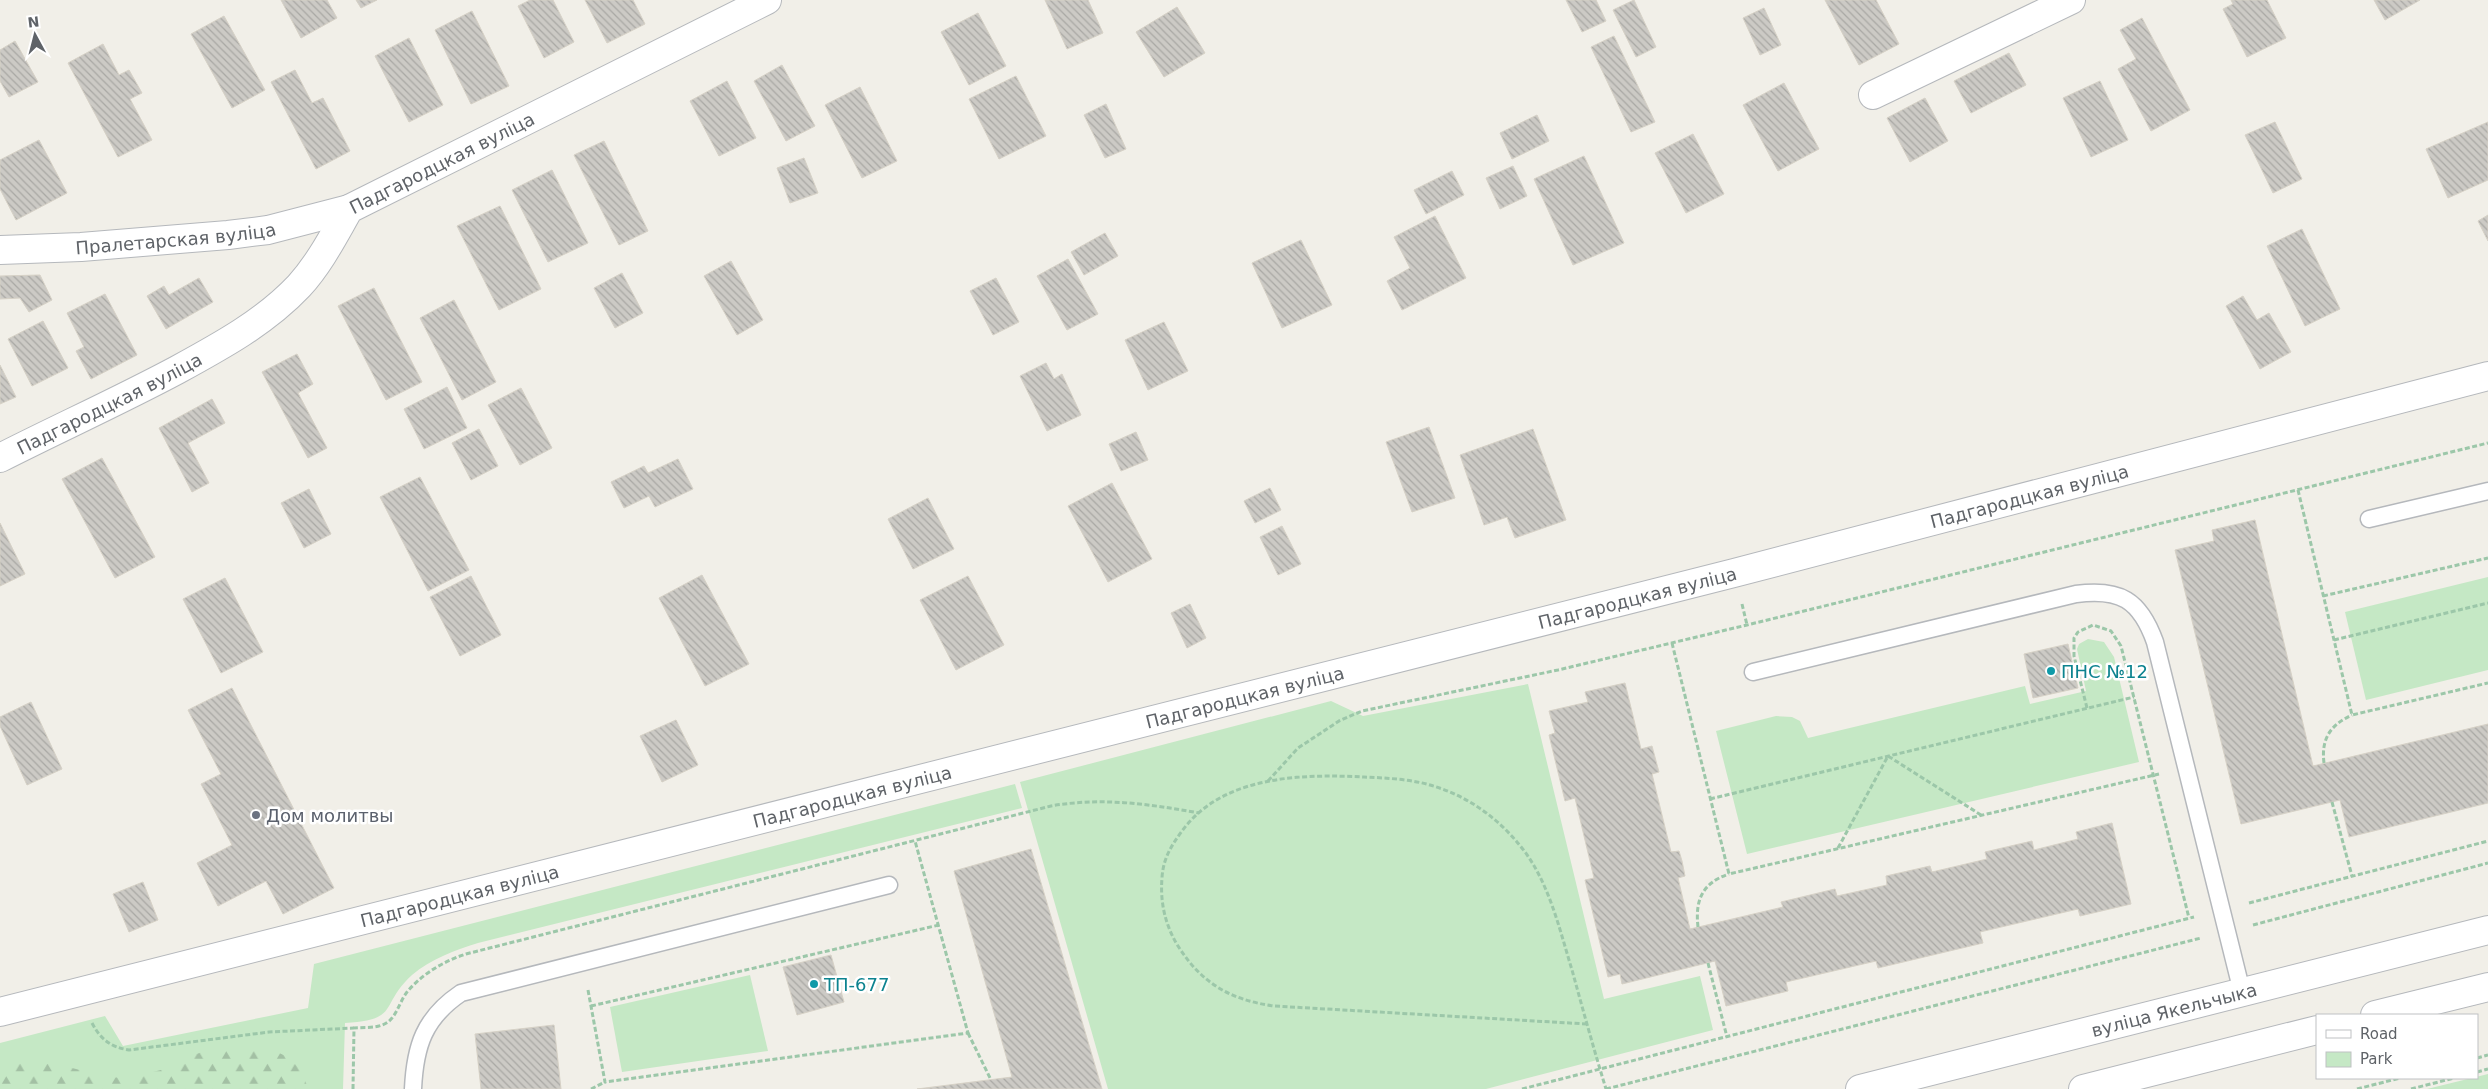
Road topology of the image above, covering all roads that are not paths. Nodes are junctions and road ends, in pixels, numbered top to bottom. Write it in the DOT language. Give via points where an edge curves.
graph roads {
  1 [pos="767,0"];
  2 [pos="2071,0"];
  3 [pos="1873,95"];
  4 [pos="349,209"];
  5 [pos="0,250"];
  6 [pos="2488,376"];
  7 [pos="0,458"];
  8 [pos="2488,491"];
  9 [pos="2369,519"];
  10 [pos="1753,672"];
  11 [pos="889,885"];
  12 [pos="2488,930"];
  13 [pos="2488,987"];
  14 [pos="2242,992"];
  15 [pos="0,1012"];
  16 [pos="2379,1014"];
  17 [pos="2316,1030"];
  18 [pos="413,1089"];
  19 [pos="1860,1089"];
  20 [pos="2083,1089"];
  1 -- 4 [label="street, Падгародцкая вуліца"];
  2 -- 3 [label="street"];
  4 -- 5 [label="street, Пралетарская вуліца" via="268,230 228,235"];
  4 -- 7 [label="street, Падгародцкая вуліца" via="299,286 258,322 160,379"];
  6 -- 15 [label="street, Падгародцкая вуліца" via="1734,573"];
  8 -- 9 [label="lane"];
  10 -- 14 [label="lane" via="2076,594 2095,591 2128,599 2150,626"];
  11 -- 18 [label="lane" via="461,993 445,1004 430,1021 420,1042"];
  12 -- 14 [label="street, вуліца Якельчыка"];
  13 -- 16 [label="street"];
  14 -- 19 [label="street, вуліца Якельчыка"];
  17 -- 20 [label="street"];
}
